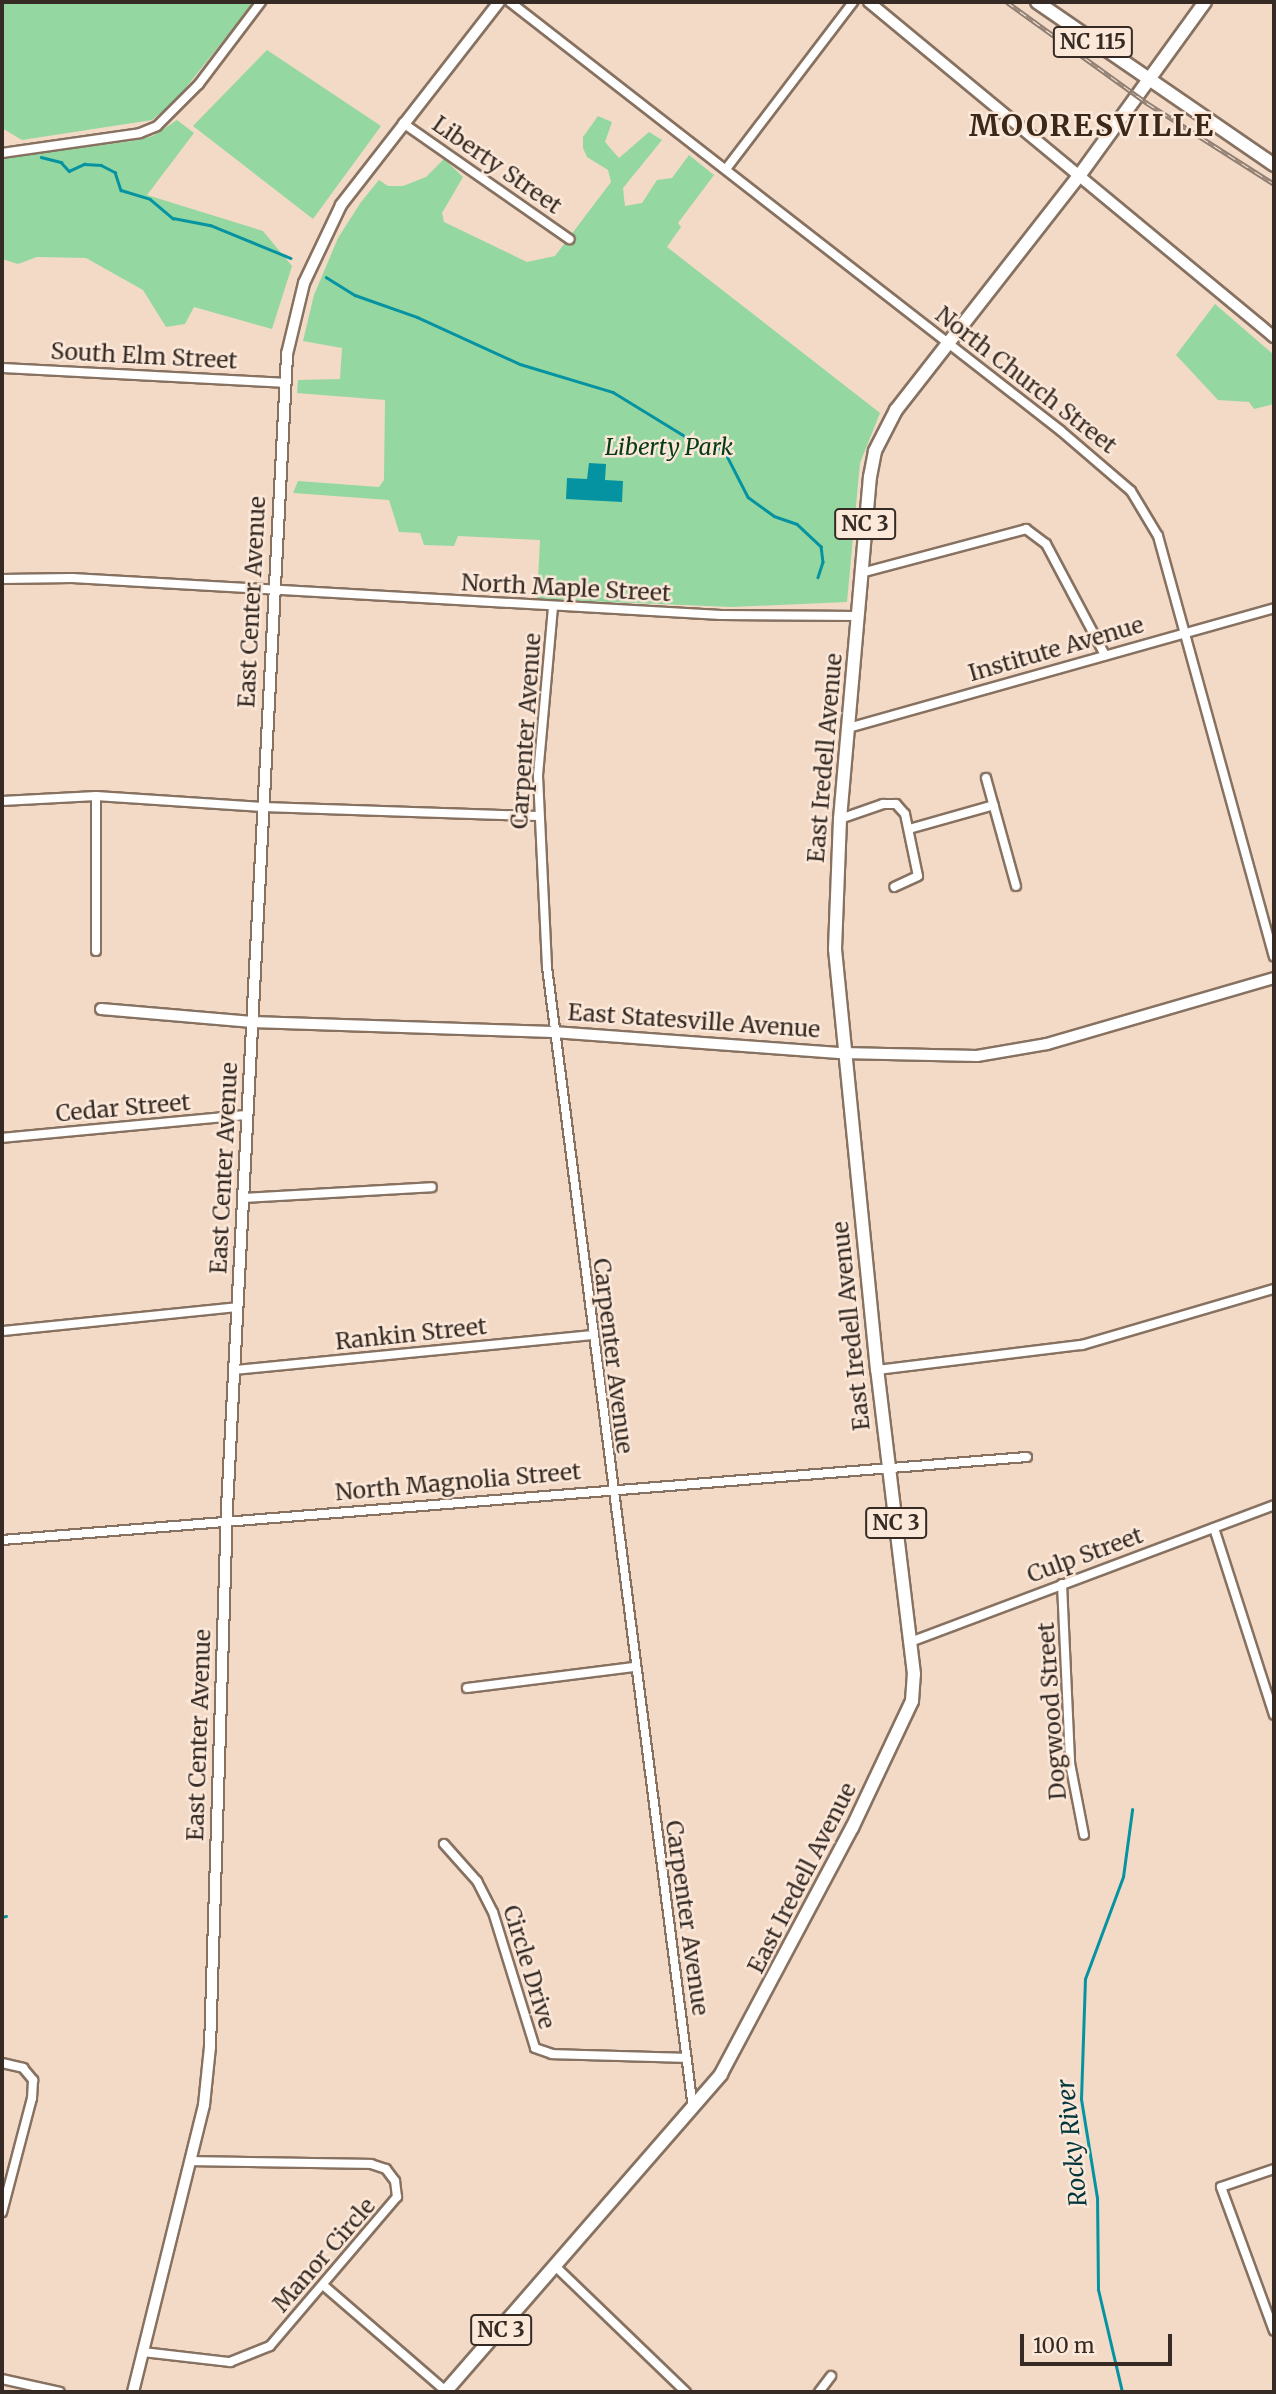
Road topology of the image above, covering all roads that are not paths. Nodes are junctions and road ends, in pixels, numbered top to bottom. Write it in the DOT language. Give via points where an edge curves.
graph roads {
  1 [pos="261,2"];
  2 [pos="499,2"];
  3 [pos="510,2"];
  4 [pos="853,2"];
  5 [pos="869,2"];
  6 [pos="1037,2"];
  7 [pos="1205,2"];
  8 [pos="1149,83"];
  9 [pos="403,123"];
  10 [pos="2,153"];
  11 [pos="1274,166"];
  12 [pos="726,169"];
  13 [pos="1079,176"];
  14 [pos="569,239"];
  15 [pos="1274,337"];
  16 [pos="950,344"];
  17 [pos="2,368"];
  18 [pos="285,383"];
  19 [pos="861,573"];
  20 [pos="2,579"];
  21 [pos="273,593"];
  22 [pos="553,607"];
  23 [pos="1274,608"];
  24 [pos="858,616"];
  25 [pos="1185,632"];
  26 [pos="1105,655"];
  27 [pos="848,728"];
  28 [pos="986,778"];
  29 [pos="96,796"];
  30 [pos="2,801"];
  31 [pos="993,805"];
  32 [pos="263,807"];
  33 [pos="538,816"];
  34 [pos="840,819"];
  35 [pos="909,829"];
  36 [pos="1016,886"];
  37 [pos="894,887"];
  38 [pos="96,951"];
  39 [pos="1274,956"];
  40 [pos="1274,978"];
  41 [pos="102,1009"];
  42 [pos="252,1022"];
  43 [pos="553,1032"];
  44 [pos="842,1053"];
  45 [pos="247,1115"];
  46 [pos="2,1138"];
  47 [pos="432,1186"];
  48 [pos="243,1198"];
  49 [pos="1274,1289"];
  50 [pos="238,1307"];
  51 [pos="2,1331"];
  52 [pos="591,1335"];
  53 [pos="234,1370"];
  54 [pos="877,1370"];
  55 [pos="1027,1457"];
  56 [pos="889,1469"];
  57 [pos="610,1489"];
  58 [pos="1274,1505"];
  59 [pos="227,1520"];
  60 [pos="1213,1528"];
  61 [pos="2,1540"];
  62 [pos="1062,1584"];
  63 [pos="910,1642"];
  64 [pos="634,1667"];
  65 [pos="467,1688"];
  66 [pos="1274,1714"];
  67 [pos="1084,1835"];
  68 [pos="444,1844"];
  69 [pos="686,2058"];
  70 [pos="2,2063"];
  71 [pos="693,2108"];
  72 [pos="190,2161"];
  73 [pos="1274,2169"];
  74 [pos="2,2213"];
  75 [pos="557,2268"];
  76 [pos="324,2285"];
  77 [pos="1274,2330"];
  78 [pos="143,2352"];
  79 [pos="831,2376"];
  80 [pos="2,2379"];
  81 [pos="60,2392"];
  82 [pos="134,2392"];
  83 [pos="446,2392"];
  84 [pos="686,2392"];
  85 [pos="818,2392"];
  1 -- 10 [label="street" via="199,84 157,126 140,133"];
  2 -- 9 [label="street, East Center Avenue"];
  3 -- 12 [label="street, North Church Street"];
  4 -- 12 [label="street"];
  5 -- 13 [label="street"];
  6 -- 8 [label="main road, NC 115"];
  7 -- 8 [label="main road, NC 3"];
  8 -- 11 [label="main road, NC 115"];
  8 -- 13 [label="main road, NC 3"];
  9 -- 14 [label="street, Liberty Street"];
  9 -- 18 [label="street, East Center Avenue" via="365,171 323,238 293,322"];
  12 -- 16 [label="street, North Church Street"];
  13 -- 15 [label="street"];
  13 -- 16 [label="main road, East Iredell Avenue / NC 3"];
  16 -- 19 [label="main road, East Iredell Avenue / NC 3" via="896,410 875,451"];
  16 -- 25 [label="street, North Church Street" via="1131,491 1155,526"];
  17 -- 18 [label="street, South Elm Street"];
  18 -- 21 [label="street, East Center Avenue"];
  19 -- 24 [label="main road, East Iredell Avenue / NC 3"];
  19 -- 26 [label="street" via="1026,529 1046,544"];
  20 -- 21 [label="street, North Maple Street" via="72,578"];
  21 -- 22 [label="street, North Maple Street"];
  21 -- 32 [label="street, East Center Avenue"];
  22 -- 24 [label="street, North Maple Street"];
  22 -- 33 [label="street, Carpenter Avenue"];
  23 -- 25 [label="street, Institute Avenue"];
  24 -- 27 [label="main road, East Iredell Avenue / NC 3"];
  25 -- 26 [label="street, Institute Avenue"];
  25 -- 39 [label="street, North Church Street"];
  26 -- 27 [label="street, Institute Avenue"];
  27 -- 34 [label="main road, East Iredell Avenue / NC 3"];
  28 -- 31 [label="street"];
  29 -- 30 [label="street"];
  29 -- 32 [label="street"];
  29 -- 38 [label="street"];
  31 -- 35 [label="street"];
  31 -- 36 [label="street"];
  32 -- 33 [label="street"];
  32 -- 42 [label="street, East Center Avenue"];
  33 -- 43 [label="street, Carpenter Avenue"];
  34 -- 35 [label="street" via="896,804"];
  34 -- 44 [label="main road, East Iredell Avenue / NC 3" via="834,897"];
  35 -- 37 [label="street" via="918,876"];
  40 -- 44 [label="street, East Statesville Avenue" via="1004,1054"];
  41 -- 42 [label="street, East Statesville Avenue"];
  42 -- 43 [label="street, East Statesville Avenue"];
  42 -- 45 [label="street, East Center Avenue"];
  43 -- 44 [label="street, East Statesville Avenue"];
  43 -- 52 [label="street, Carpenter Avenue"];
  44 -- 54 [label="main road, East Iredell Avenue / NC 3"];
  45 -- 46 [label="street, Cedar Street"];
  45 -- 48 [label="street, East Center Avenue"];
  47 -- 48 [label="street"];
  48 -- 50 [label="street, East Center Avenue"];
  49 -- 54 [label="street" via="1082,1345"];
  50 -- 51 [label="street"];
  50 -- 53 [label="street, East Center Avenue"];
  52 -- 53 [label="street, Rankin Street"];
  52 -- 57 [label="street, Carpenter Avenue"];
  53 -- 59 [label="street, East Center Avenue"];
  54 -- 56 [label="main road, East Iredell Avenue / NC 3"];
  55 -- 56 [label="street, North Magnolia Street"];
  56 -- 57 [label="street, North Magnolia Street"];
  56 -- 63 [label="main road, East Iredell Avenue / NC 3"];
  57 -- 59 [label="street, North Magnolia Street"];
  57 -- 64 [label="street, Carpenter Avenue"];
  58 -- 60 [label="street, Culp Street"];
  59 -- 61 [label="street, North Magnolia Street"];
  59 -- 72 [label="street, East Center Avenue" via="210,2047 204,2105"];
  60 -- 62 [label="street, Culp Street"];
  60 -- 66 [label="street"];
  62 -- 63 [label="street, Culp Street"];
  62 -- 67 [label="street, Dogwood Street" via="1070,1763"];
  63 -- 71 [label="main road, East Iredell Avenue / NC 3" via="912,1701 901,1730 749,2025"];
  64 -- 65 [label="street"];
  64 -- 69 [label="street, Carpenter Avenue"];
  68 -- 69 [label="street, Circle Drive" via="477,1881 493,1912 535,2048 552,2054"];
  69 -- 71 [label="street, Carpenter Avenue"];
  70 -- 74 [label="street" via="23,2068 33,2080"];
  71 -- 75 [label="main road, East Iredell Avenue / NC 3"];
  72 -- 76 [label="street, Manor Circle" via="371,2164 386,2169 395,2181 393,2204"];
  72 -- 78 [label="street, East Center Avenue"];
  73 -- 77 [label="street" via="1221,2187"];
  75 -- 83 [label="main road, East Iredell Avenue / NC 3"];
  75 -- 84 [label="street"];
  76 -- 78 [label="street, Manor Circle" via="270,2346 251,2357 230,2362"];
  76 -- 83 [label="street"];
  78 -- 82 [label="street, East Center Avenue"];
  79 -- 85 [label="street"];
  80 -- 81 [label="street"];
}
